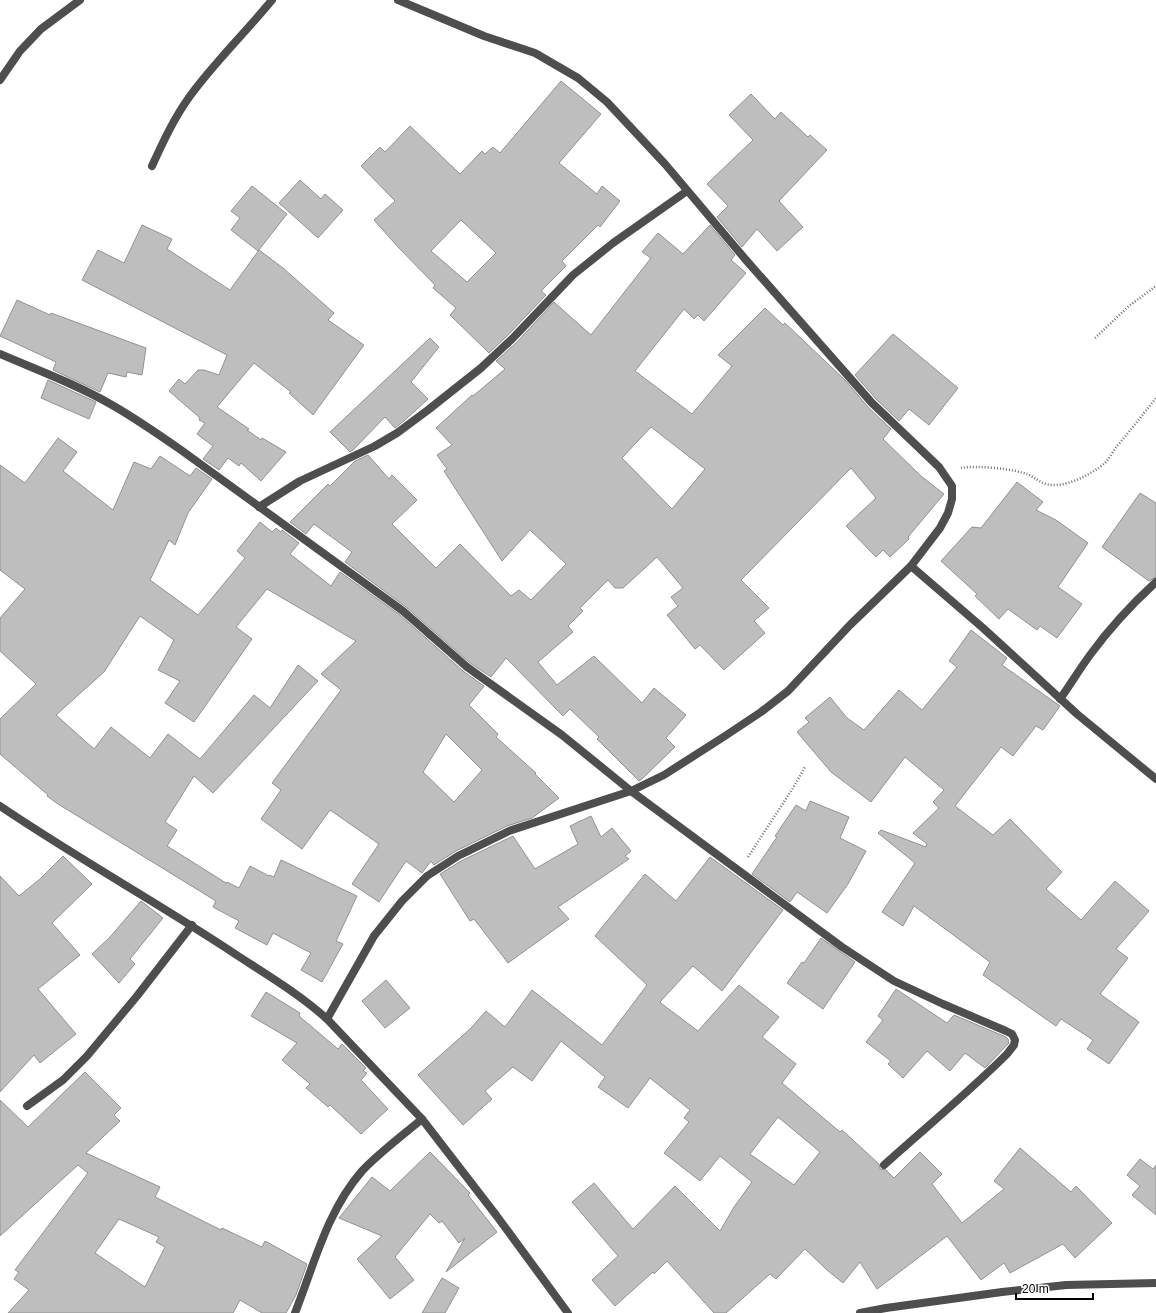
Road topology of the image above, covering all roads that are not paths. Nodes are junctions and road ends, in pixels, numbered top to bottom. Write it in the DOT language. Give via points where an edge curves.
graph roads {
  1 [pos="80,0"];
  2 [pos="272,0"];
  3 [pos="398,0"];
  4 [pos="0,80"];
  5 [pos="152,166"];
  6 [pos="687,191"];
  7 [pos="0,354"];
  8 [pos="259,507"];
  9 [pos="911,566"];
  10 [pos="1156,582"];
  11 [pos="1060,699"];
  12 [pos="1156,779"];
  13 [pos="631,791"];
  14 [pos="0,806"];
  15 [pos="192,925"];
  16 [pos="327,1019"];
  17 [pos="27,1106"];
  18 [pos="422,1119"];
  19 [pos="884,1165"];
  20 [pos="1156,1283"];
  21 [pos="295,1313"];
  22 [pos="568,1313"];
  23 [pos="860,1313"];
  1 -- 4 [label="street" via="41,29 20,51"];
  2 -- 5 [label="street" via="189,97 172,124"];
  3 -- 6 [label="street" via="484,36 535,53 578,78 607,102"];
  6 -- 8 [label="street" via="613,243 573,275 481,368 397,433 300,481"];
  6 -- 9 [label="street" via="872,403 940,467 952,486 948,513 940,528"];
  7 -- 8 [label="street" via="110,404 145,425"];
  8 -- 13 [label="street" via="403,611 467,667 562,735"];
  9 -- 11 [label="street"];
  9 -- 13 [label="street" via="850,625 788,691 761,712 664,775"];
  10 -- 11 [label="street" via="1108,633"];
  11 -- 12 [label="street"];
  13 -- 16 [label="street" via="509,831 458,856 427,876 402,901 374,936"];
  13 -- 19 [label="street" via="878,971 924,996 1012,1034 1014,1045 989,1072"];
  14 -- 15 [label="street" via="115,880"];
  15 -- 16 [label="street" via="266,972"];
  15 -- 17 [label="street" via="87,1056 63,1080"];
  16 -- 18 [label="street"];
  18 -- 21 [label="street" via="374,1159 346,1191 332,1218"];
  18 -- 22 [label="street"];
  20 -- 23 [label="street" via="1066,1285"];
}
